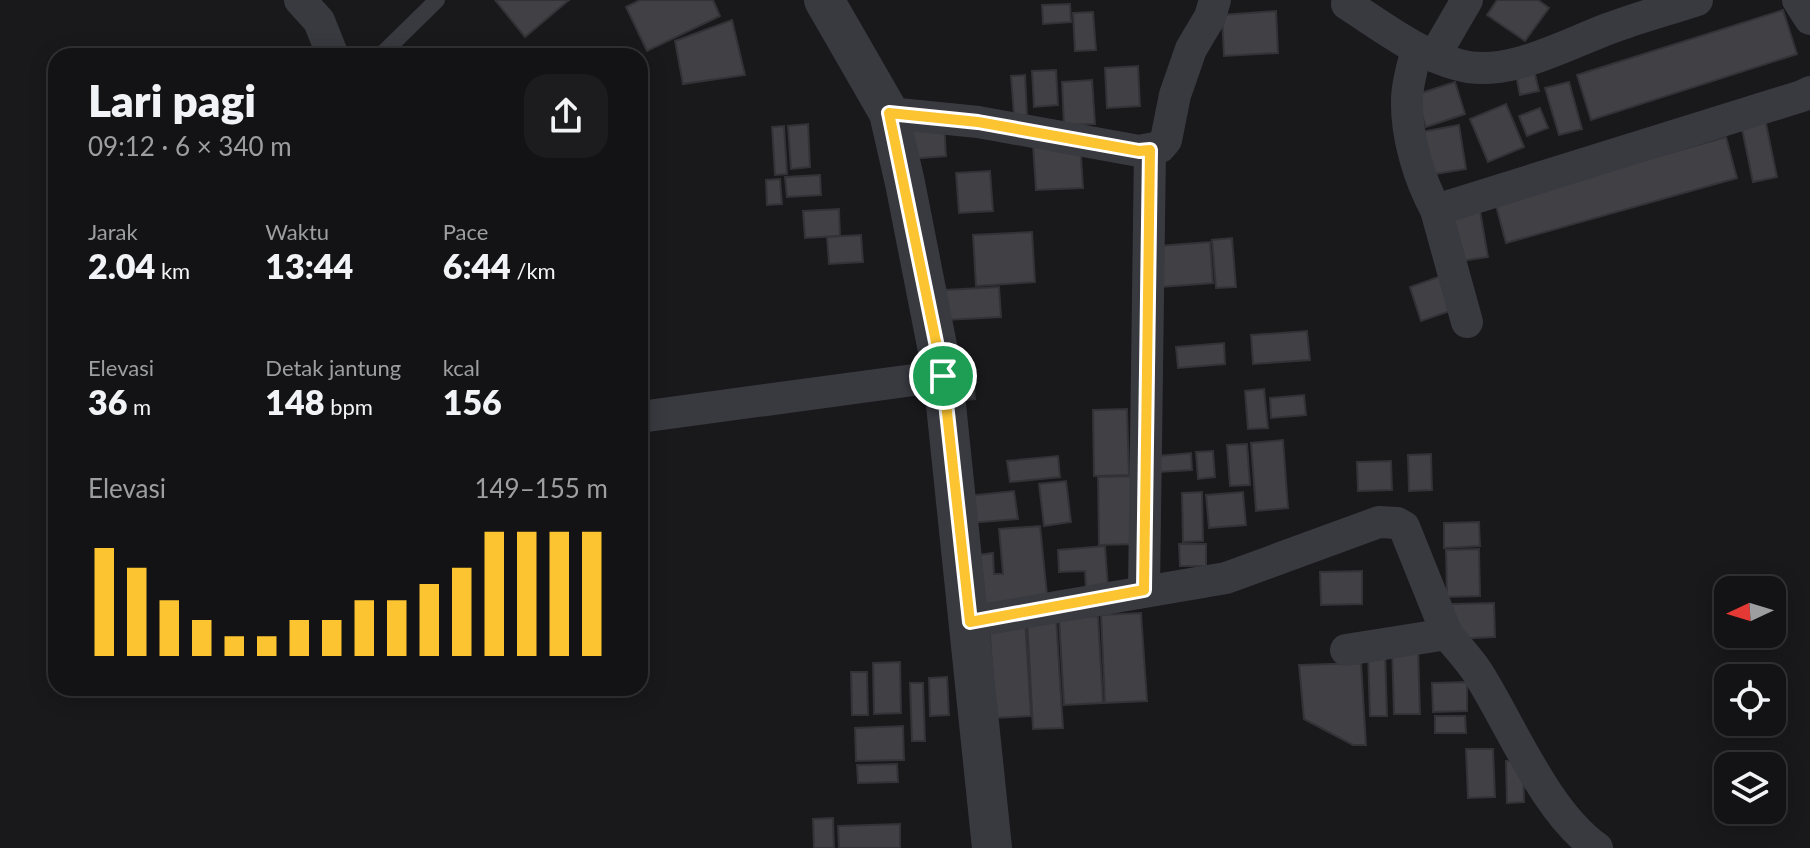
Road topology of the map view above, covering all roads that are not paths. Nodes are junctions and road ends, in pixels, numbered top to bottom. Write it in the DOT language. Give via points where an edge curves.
graph roads {
  1 [pos="300,0"];
  2 [pos="437,0"];
  3 [pos="824,0"];
  4 [pos="1215,0"];
  5 [pos="1349,0"];
  6 [pos="1467,0"];
  7 [pos="1697,0"];
  8 [pos="1798,0"];
  9 [pos="1624,12"];
  10 [pos="1810,19"];
  11 [pos="330,48"];
  12 [pos="388,48"];
  13 [pos="1426,52"];
  14 [pos="1810,92"];
  15 [pos="889,113"];
  16 [pos="1150,150"];
  17 [pos="1436,210"];
  18 [pos="1467,322"];
  19 [pos="943,376"];
  20 [pos="648,416"];
  21 [pos="1144,590"];
  22 [pos="970,622"];
  23 [pos="1447,634"];
  24 [pos="1346,650"];
  25 [pos="992,848"];
  26 [pos="1597,848"];
  1 -- 11 [label="street" via="319,21"];
  2 -- 12 [label="lane"];
  3 -- 15 [label="street"];
  4 -- 16 [label="street" via="1191,49 1166,140"];
  5 -- 13 [label="street" via="1347,4"];
  6 -- 13 [label="street"];
  7 -- 9 [label="street"];
  8 -- 10 [label="street"];
  9 -- 13 [label="street" via="1510,66 1459,65"];
  13 -- 17 [label="street" via="1407,99 1411,137"];
  14 -- 17 [label="street"];
  15 -- 16 [label="street"];
  15 -- 19 [label="street"];
  16 -- 21 [label="street"];
  17 -- 18 [label="street"];
  19 -- 20 [label="street"];
  19 -- 22 [label="street"];
  21 -- 22 [label="street"];
  21 -- 23 [label="street" via="1226,578 1370,523 1397,523 1410,537"];
  22 -- 25 [label="street"];
  23 -- 24 [label="street"];
  23 -- 26 [label="street" via="1477,671 1555,803"];
}
